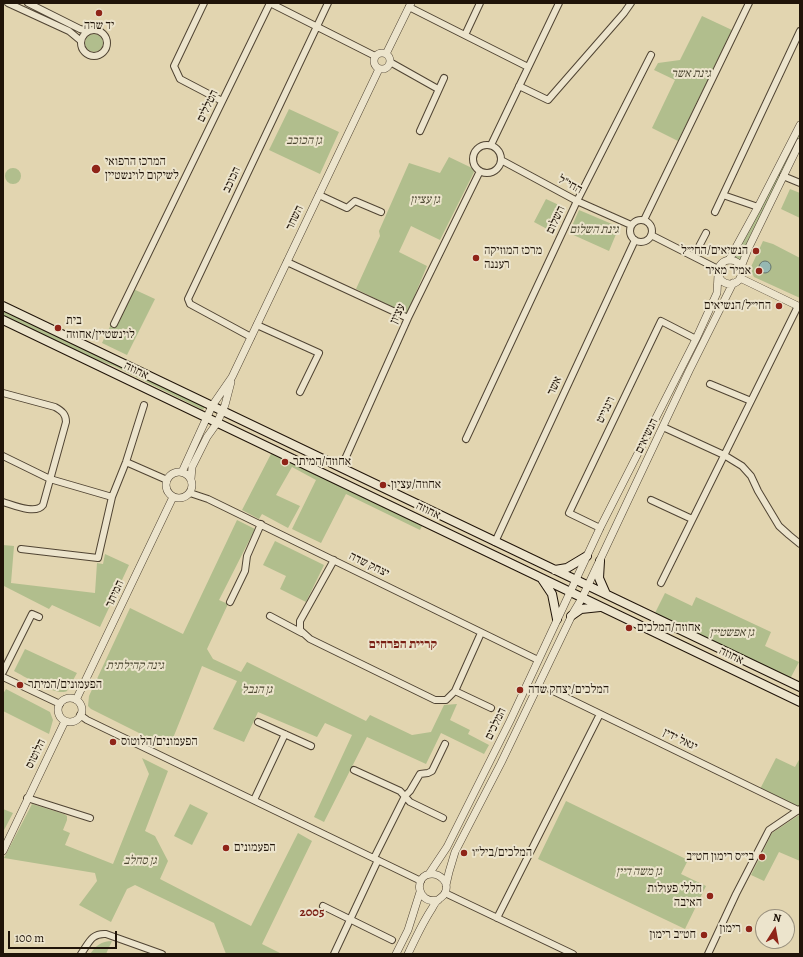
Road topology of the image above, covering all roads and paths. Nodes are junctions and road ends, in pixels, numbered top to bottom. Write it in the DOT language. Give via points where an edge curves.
graph roads {
  1 [pos="8,3"];
  2 [pos="28,3"];
  3 [pos="204,3"];
  4 [pos="270,3"];
  5 [pos="328,3"];
  6 [pos="480,3"];
  7 [pos="559,3"];
  8 [pos="630,3"];
  9 [pos="749,3"];
  10 [pos="410,5"];
  11 [pos="316,27"];
  12 [pos="88,30"];
  13 [pos="800,31"];
  14 [pos="465,35"];
  15 [pos="81,41"];
  16 [pos="386,54"];
  17 [pos="651,55"];
  18 [pos="375,56"];
  19 [pos="390,62"];
  20 [pos="528,67"];
  21 [pos="379,69"];
  22 [pos="444,78"];
  23 [pos="519,86"];
  24 [pos="438,88"];
  25 [pos="222,101"];
  26 [pos="800,124"];
  27 [pos="420,131"];
  28 [pos="800,142"];
  29 [pos="491,145"];
  30 [pos="501,160"];
  31 [pos="480,171"];
  32 [pos="784,176"];
  33 [pos="800,183"];
  34 [pos="318,195"];
  35 [pos="723,195"];
  36 [pos="577,201"];
  37 [pos="758,207"];
  38 [pos="381,212"];
  39 [pos="716,212"];
  40 [pos="644,220"];
  41 [pos="631,225"];
  42 [pos="706,233"];
  43 [pos="651,235"];
  44 [pos="635,240"];
  45 [pos="694,256"];
  46 [pos="729,260"];
  47 [pos="287,262"];
  48 [pos="741,267"];
  49 [pos="718,272"];
  50 [pos="740,278"];
  51 [pos="733,284"];
  52 [pos="3,306"];
  53 [pos="799,307"];
  54 [pos="408,318"];
  55 [pos="3,320"];
  56 [pos="114,324"];
  57 [pos="257,325"];
  58 [pos="251,337"];
  59 [pos="696,339"];
  60 [pos="232,377"];
  61 [pos="710,384"];
  62 [pos="300,392"];
  63 [pos="3,393"];
  64 [pos="751,401"];
  65 [pos="144,405"];
  66 [pos="212,406"];
  67 [pos="222,411"];
  68 [pos="207,418"];
  69 [pos="217,423"];
  70 [pos="663,427"];
  71 [pos="466,439"];
  72 [pos="724,455"];
  73 [pos="3,456"];
  74 [pos="126,462"];
  75 [pos="341,468"];
  76 [pos="182,472"];
  77 [pos="50,479"];
  78 [pos="191,479"];
  79 [pos="167,480"];
  80 [pos="190,493"];
  81 [pos="112,497"];
  82 [pos="173,497"];
  83 [pos="651,500"];
  84 [pos="3,502"];
  85 [pos="692,519"];
  86 [pos="261,524"];
  87 [pos="600,528"];
  88 [pos="495,542"];
  89 [pos="800,544"];
  90 [pos="21,549"];
  91 [pos="587,556"];
  92 [pos="334,560"];
  93 [pos="600,561"];
  94 [pos="554,570"];
  95 [pos="542,578"];
  96 [pos="576,580"];
  97 [pos="661,583"];
  98 [pos="588,586"];
  99 [pos="570,592"];
  100 [pos="606,594"];
  101 [pos="582,598"];
  102 [pos="230,602"];
  103 [pos="603,608"];
  104 [pos="270,616"];
  105 [pos="571,616"];
  106 [pos="38,617"];
  107 [pos="557,619"];
  108 [pos="302,632"];
  109 [pos="481,633"];
  110 [pos="538,660"];
  111 [pos="4,677"];
  112 [pos="800,687"];
  113 [pos="455,690"];
  114 [pos="551,690"];
  115 [pos="76,700"];
  116 [pos="800,702"];
  117 [pos="60,704"];
  118 [pos="491,708"];
  119 [pos="600,714"];
  120 [pos="80,715"];
  121 [pos="65,721"];
  122 [pos="258,722"];
  123 [pos="285,734"];
  124 [pos="445,744"];
  125 [pos="311,746"];
  126 [pos="354,770"];
  127 [pos="404,796"];
  128 [pos="28,798"];
  129 [pos="254,800"];
  130 [pos="800,810"];
  131 [pos="90,818"];
  132 [pos="443,818"];
  133 [pos="3,851"];
  134 [pos="376,859"];
  135 [pos="429,874"];
  136 [pos="421,881"];
  137 [pos="446,885"];
  138 [pos="420,892"];
  139 [pos="445,893"];
  140 [pos="438,900"];
  141 [pos="323,906"];
  142 [pos="497,918"];
  143 [pos="351,919"];
  144 [pos="392,940"];
  145 [pos="81,954"];
  146 [pos="162,954"];
  147 [pos="334,954"];
  148 [pos="396,954"];
  149 [pos="408,954"];
  150 [pos="573,954"];
  151 [pos="708,954"];
  1 -- 15 [label="street" via="69,31"];
  2 -- 12 [label="street" via="80,29"];
  3 -- 25 [label="street" via="174,66 180,79"];
  4 -- 11 [label="street, הטללים"];
  4 -- 25 [label="street, הטללים"];
  5 -- 11 [label="street, הכוכב"];
  6 -- 14 [label="street"];
  7 -- 20 [label="street"];
  8 -- 23 [label="street" via="548,100"];
  9 -- 40 [label="street"];
  10 -- 14 [label="street"];
  10 -- 16 [label="street"];
  11 -- 18 [label="street, הטללים"];
  11 -- 58 [label="street, הכוכב" via="188,299 190,304"];
  12 -- 15 [label="street"];
  12 -- 15 [label="street" via="97,30 105,35 108,44 104,52 96,56 88,54 82,49"];
  13 -- 35 [label="street"];
  14 -- 20 [label="street"];
  16 -- 18 [label="street"];
  16 -- 19 [label="street"];
  17 -- 36 [label="street, השלום"];
  18 -- 21 [label="street" via="374,64"];
  19 -- 21 [label="street" via="387,68"];
  19 -- 24 [label="street"];
  20 -- 23 [label="street"];
  21 -- 34 [label="street, השחר"];
  22 -- 24 [label="street"];
  23 -- 29 [label="street"];
  24 -- 27 [label="street"];
  25 -- 56 [label="street, הטללים"];
  26 -- 37 [label="street"];
  28 -- 32 [label="street"];
  29 -- 30 [label="street" via="499,151"];
  29 -- 31 [label="street" via="481,145 474,151 472,161"];
  30 -- 31 [label="street" via="494,171"];
  30 -- 36 [label="street, החי\"ל"];
  31 -- 54 [label="street, עציון"];
  32 -- 33 [label="street"];
  32 -- 48 [label="street"];
  34 -- 38 [label="street" via="347,208 354,201"];
  34 -- 47 [label="street, השחר"];
  35 -- 37 [label="street"];
  35 -- 39 [label="street"];
  36 -- 41 [label="street, החי\"ל"];
  36 -- 71 [label="street, השלום"];
  37 -- 46 [label="street"];
  40 -- 41 [label="street"];
  40 -- 43 [label="street" via="652,228"];
  41 -- 44 [label="street" via="630,233"];
  42 -- 45 [label="street"];
  43 -- 44 [label="street" via="646,240"];
  43 -- 45 [label="street"];
  44 -- 88 [label="street, אשר"];
  45 -- 49 [label="street"];
  46 -- 48 [label="street" via="734,260"];
  46 -- 49 [label="street" via="724,261"];
  47 -- 54 [label="street"];
  47 -- 57 [label="street, השחר"];
  48 -- 50 [label="street"];
  49 -- 51 [label="street" via="724,282"];
  49 -- 59 [label="street, הנשיאים" via="717,293"];
  50 -- 51 [label="street"];
  50 -- 53 [label="street"];
  51 -- 70 [label="street, הנשיאים"];
  52 -- 66 [label="main road, אחוזה"];
  53 -- 64 [label="street"];
  54 -- 75 [label="street, עציון"];
  55 -- 68 [label="main road, אחוזה"];
  57 -- 58 [label="street, השחר"];
  57 -- 62 [label="street" via="319,353"];
  58 -- 60 [label="street, השחר"];
  59 -- 87 [label="street, הנשיאים"];
  59 -- 87 [label="street, וינגייט" via="661,321 569,513"];
  60 -- 66 [label="street, השחר"];
  60 -- 67 [label="street, השחר"];
  61 -- 64 [label="street"];
  63 -- 77 [label="street" via="55,407 64,414 66,422"];
  64 -- 72 [label="street"];
  65 -- 74 [label="street"];
  66 -- 67 [label="main road, אחוזה"];
  66 -- 68 [label="street"];
  67 -- 69 [label="street"];
  67 -- 75 [label="main road, אחוזה"];
  68 -- 69 [label="main road, אחוזה"];
  68 -- 76 [label="street"];
  69 -- 78 [label="street" via="192,467"];
  69 -- 95 [label="main road, אחוזה"];
  70 -- 72 [label="street"];
  70 -- 93 [label="street, הנשיאים"];
  72 -- 85 [label="street"];
  72 -- 89 [label="street" via="742,466 751,476 779,526"];
  73 -- 77 [label="street"];
  74 -- 79 [label="street"];
  74 -- 81 [label="street"];
  75 -- 88 [label="main road, אחוזה"];
  76 -- 78 [label="street"];
  76 -- 79 [label="street" via="173,473"];
  77 -- 81 [label="street"];
  77 -- 84 [label="street" via="43,504 38,509"];
  78 -- 80 [label="street"];
  79 -- 82 [label="street" via="167,490"];
  80 -- 82 [label="street" via="184,498"];
  80 -- 86 [label="street, יצחק שדה"];
  81 -- 90 [label="street" via="98,558"];
  82 -- 115 [label="street, המיתר"];
  83 -- 85 [label="street"];
  85 -- 97 [label="street"];
  86 -- 92 [label="street, יצחק שדה"];
  86 -- 102 [label="street" via="247,556 245,571"];
  87 -- 91 [label="street, הנשיאים"];
  88 -- 94 [label="main road, אחוזה"];
  91 -- 94 [label="main road" via="567,568"];
  91 -- 96 [label="street, הנשיאים"];
  92 -- 108 [label="street" via="300,621"];
  92 -- 109 [label="street, יצחק שדה"];
  93 -- 98 [label="street, הנשיאים"];
  93 -- 100 [label="main road" via="598,578"];
  94 -- 96 [label="main road, אחוזה"];
  95 -- 99 [label="main road, אחוזה"];
  95 -- 107 [label="main road" via="552,594"];
  96 -- 98 [label="main road, אחוזה"];
  96 -- 99 [label="street, המלכים"];
  98 -- 100 [label="main road, אחוזה"];
  98 -- 101 [label="street, הנשיאים"];
  99 -- 101 [label="main road, אחוזה"];
  99 -- 107 [label="street, המלכים"];
  100 -- 112 [label="main road, אחוזה"];
  101 -- 103 [label="main road, אחוזה"];
  101 -- 105 [label="street, המלכים"];
  103 -- 105 [label="main road" via="581,609"];
  103 -- 116 [label="main road, אחוזה"];
  104 -- 108 [label="street"];
  105 -- 137 [label="street, המלכים" via="456,852"];
  106 -- 111 [label="street" via="32,614"];
  107 -- 110 [label="street, המלכים"];
  108 -- 113 [label="street" via="310,639 435,700 446,700"];
  109 -- 110 [label="street, יצחק שדה"];
  109 -- 113 [label="street"];
  110 -- 135 [label="street, המלכים" via="447,847"];
  111 -- 117 [label="street"];
  113 -- 118 [label="street"];
  114 -- 119 [label="street, יגאל ידין"];
  115 -- 117 [label="street" via="69,698"];
  115 -- 120 [label="street" via="82,709"];
  117 -- 121 [label="street" via="60,715"];
  119 -- 130 [label="street, יגאל ידין"];
  119 -- 142 [label="street"];
  120 -- 121 [label="street" via="72,721"];
  120 -- 129 [label="street"];
  121 -- 128 [label="street, הלוטוס"];
  122 -- 123 [label="street"];
  123 -- 125 [label="street"];
  123 -- 129 [label="street"];
  124 -- 127 [label="street" via="432,771 420,774"];
  126 -- 127 [label="street" via="400,791"];
  127 -- 132 [label="street" via="410,802"];
  127 -- 134 [label="street"];
  128 -- 131 [label="street"];
  128 -- 133 [label="street, הלוטוס"];
  129 -- 134 [label="street"];
  130 -- 151 [label="street" via="769,830"];
  134 -- 136 [label="street"];
  134 -- 143 [label="street"];
  135 -- 136 [label="street"];
  135 -- 137 [label="street" via="442,877"];
  136 -- 138 [label="street"];
  137 -- 139 [label="street"];
  138 -- 140 [label="street" via="429,900"];
  138 -- 148 [label="street" via="408,930"];
  139 -- 140 [label="street"];
  139 -- 142 [label="street"];
  140 -- 149 [label="street"];
  141 -- 143 [label="street"];
  142 -- 150 [label="street"];
  143 -- 144 [label="street"];
  143 -- 147 [label="street"];
  145 -- 146 [label="street" via="92,937 106,934"];
}
